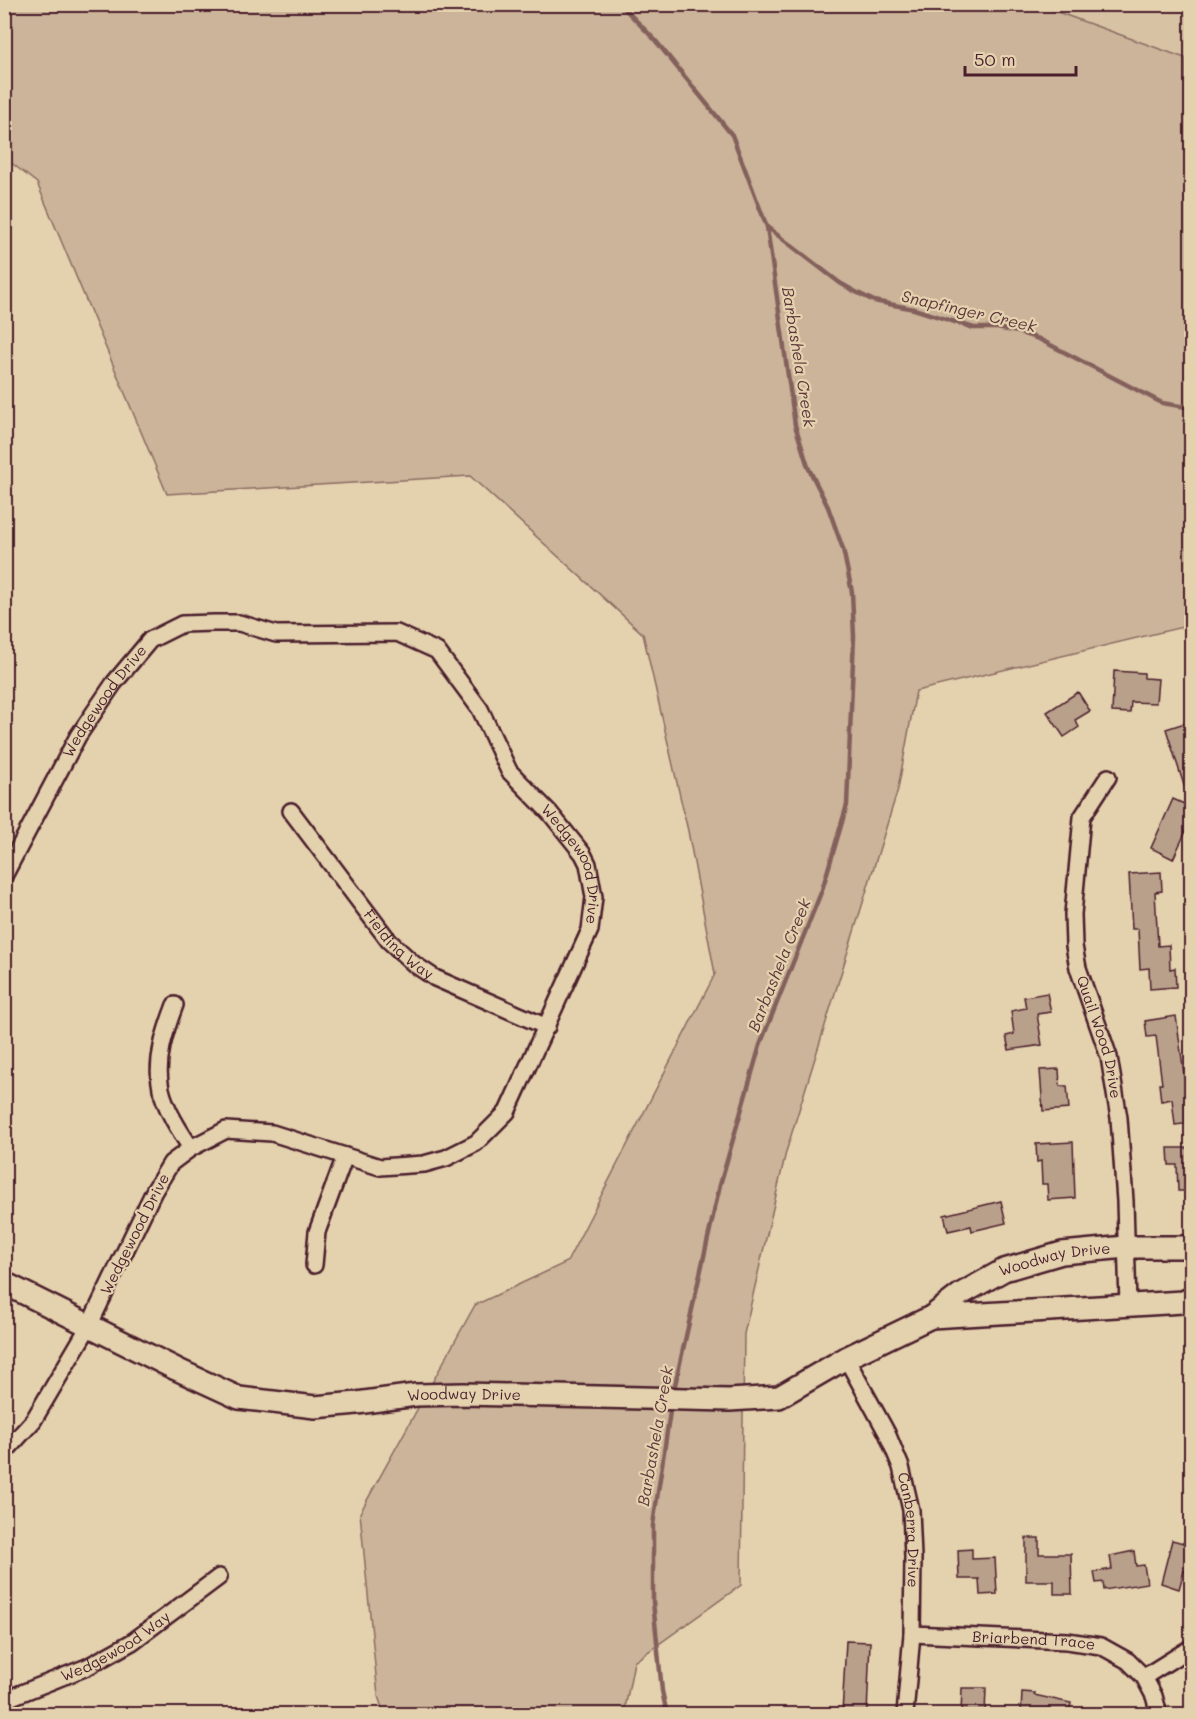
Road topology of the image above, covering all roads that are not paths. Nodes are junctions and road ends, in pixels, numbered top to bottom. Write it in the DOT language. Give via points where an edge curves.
graph roads {
  1 [pos="1108,777"];
  2 [pos="291,812"];
  3 [pos="4,876"];
  4 [pos="175,1005"];
  5 [pos="547,1027"];
  6 [pos="191,1148"];
  7 [pos="345,1156"];
  8 [pos="1126,1247"];
  9 [pos="1191,1249"];
  10 [pos="314,1265"];
  11 [pos="4,1283"];
  12 [pos="1191,1298"];
  13 [pos="1128,1305"];
  14 [pos="931,1317"];
  15 [pos="89,1326"];
  16 [pos="846,1358"];
  17 [pos="4,1453"];
  18 [pos="219,1577"];
  19 [pos="912,1634"];
  20 [pos="1191,1647"];
  21 [pos="1144,1677"];
  22 [pos="4,1700"];
  23 [pos="905,1714"];
  24 [pos="1159,1714"];
  1 -- 8 [label="street, Quail Wood Drive" via="1082,817 1072,914 1078,968 1109,1057 1119,1118"];
  2 -- 5 [label="street, Fielding Way" via="389,941 414,964 435,978"];
  3 -- 5 [label="street, Wedgewood Drive" via="78,736 150,640 182,624 214,622 239,623 276,634 397,633 437,651 480,709 509,771 550,813 588,864 594,897 590,930"];
  4 -- 6 [label="street" via="162,1049 161,1089"];
  5 -- 7 [label="street, Wedgewood Drive" via="507,1112 476,1143 424,1164 380,1167"];
  6 -- 7 [label="street, Wedgewood Drive" via="226,1130 272,1133"];
  6 -- 15 [label="street, Wedgewood Drive" via="171,1163 154,1191"];
  7 -- 10 [label="street" via="317,1232"];
  8 -- 9 [label="street, Woodway Drive"];
  8 -- 13 [label="street, Quail Wood Drive"];
  8 -- 14 [label="street, Woodway Drive" via="1062,1253 1004,1270 961,1294"];
  11 -- 15 [label="street, Woodway Drive"];
  12 -- 13 [label="street, Woodway Drive" via="1183,1302"];
  13 -- 14 [label="street, Woodway Drive"];
  14 -- 16 [label="street, Woodway Drive"];
  15 -- 16 [label="street, Woodway Drive" via="239,1398 315,1407 416,1395 729,1400 779,1397"];
  15 -- 17 [label="street, Wedgewood Drive" via="33,1421"];
  16 -- 19 [label="street, Canberra Drive" via="886,1433 907,1488 913,1557"];
  18 -- 22 [label="street, Wedgewood Way" via="132,1642 87,1666"];
  19 -- 21 [label="street, Briarbend Trace" via="1101,1646 1128,1661"];
  19 -- 23 [label="street, Canberra Drive"];
  20 -- 21 [label="street"];
  21 -- 24 [label="street, Briarbend Trace"];
}
